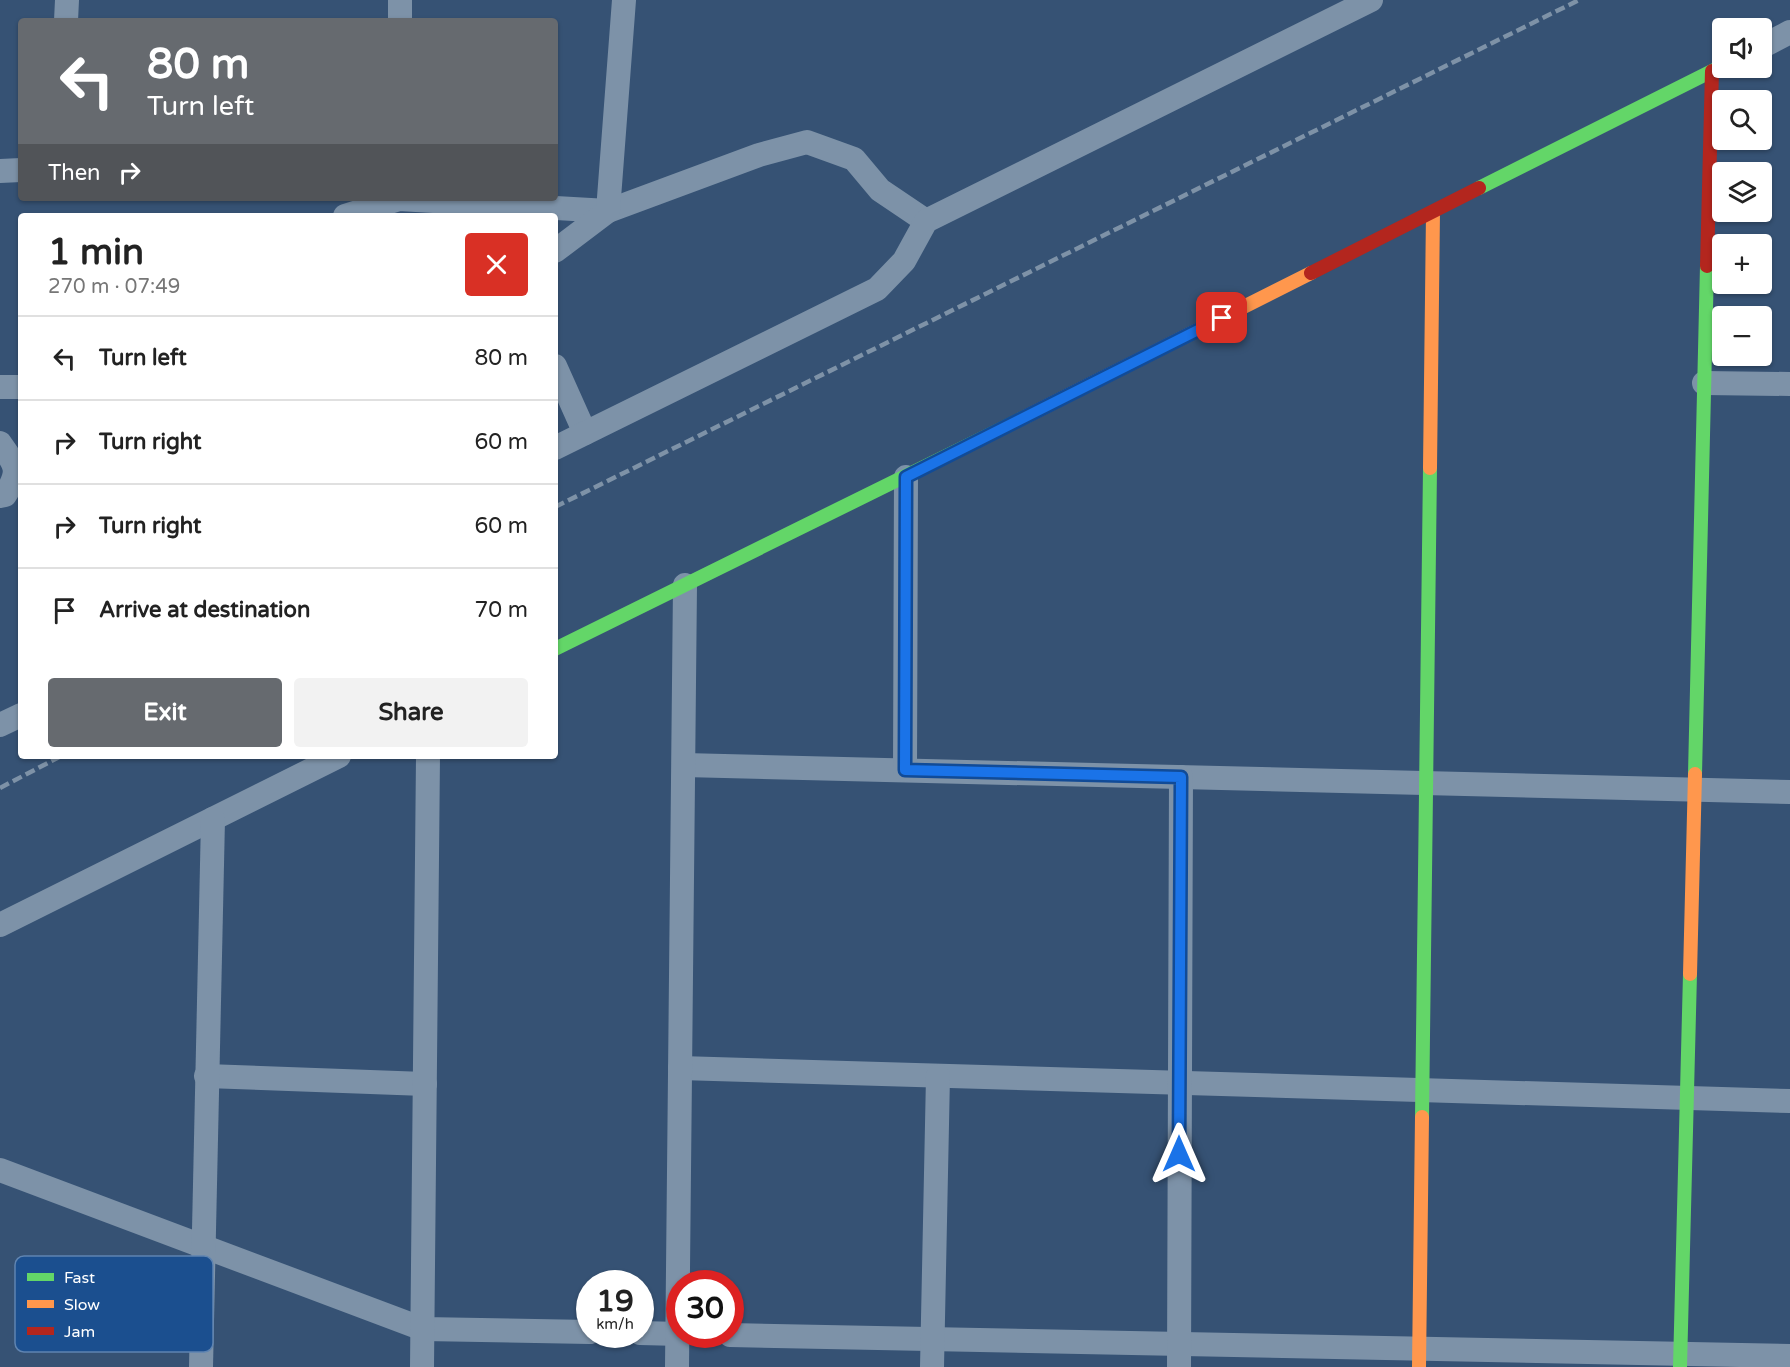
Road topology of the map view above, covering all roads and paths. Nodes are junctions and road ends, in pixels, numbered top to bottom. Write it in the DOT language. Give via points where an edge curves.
graph roads {
  1 [pos="67,0"];
  2 [pos="400,0"];
  3 [pos="624,0"];
  4 [pos="1371,0"];
  5 [pos="66,18"];
  6 [pos="400,18"];
  7 [pos="1790,32"];
  8 [pos="1772,41"];
  9 [pos="1712,72"];
  10 [pos="1717,78"];
  11 [pos="18,170"];
  12 [pos="0,171"];
  13 [pos="390,201"];
  14 [pos="447,201"];
  15 [pos="608,211"];
  16 [pos="1433,212"];
  17 [pos="354,213"];
  18 [pos="926,221"];
  19 [pos="558,249"];
  20 [pos="558,373"];
  21 [pos="1704,383"];
  22 [pos="1790,384"];
  23 [pos="0,387"];
  24 [pos="18,387"];
  25 [pos="585,433"];
  26 [pos="0,443"];
  27 [pos="558,446"];
  28 [pos="906,477"];
  29 [pos="0,496"];
  30 [pos="685,585"];
  31 [pos="558,648"];
  32 [pos="18,716"];
  33 [pos="0,725"];
  34 [pos="333,759"];
  35 [pos="428,759"];
  36 [pos="684,765"];
  37 [pos="905,770"];
  38 [pos="1181,777"];
  39 [pos="1426,783"];
  40 [pos="1694,789"];
  41 [pos="1790,792"];
  42 [pos="213,819"];
  43 [pos="0,925"];
  44 [pos="680,1068"];
  45 [pos="206,1076"];
  46 [pos="938,1076"];
  47 [pos="1179,1083"];
  48 [pos="425,1084"];
  49 [pos="1422,1090"];
  50 [pos="1687,1098"];
  51 [pos="1790,1101"];
  52 [pos="0,1170"];
  53 [pos="201,1246"];
  54 [pos="201,1256"];
  55 [pos="678,1270"];
  56 [pos="423,1329"];
  57 [pos="576,1332"];
  58 [pos="744,1335"];
  59 [pos="933,1339"];
  60 [pos="678,1348"];
  61 [pos="1179,1355"];
  62 [pos="1790,1356"];
  63 [pos="1419,1358"];
  64 [pos="1680,1361"];
  65 [pos="423,1367"];
  66 [pos="677,1367"];
  67 [pos="932,1367"];
  1 -- 5 [label="street"];
  2 -- 6 [label="street"];
  3 -- 15 [label="street"];
  4 -- 18 [label="street"];
  7 -- 8 [label="street"];
  9 -- 16 [label="street"];
  10 -- 21 [label="street"];
  11 -- 12 [label="street"];
  13 -- 17 [label="street"];
  14 -- 15 [label="street"];
  15 -- 18 [label="street" via="759,155 807,142 854,159 880,189"];
  15 -- 19 [label="street"];
  16 -- 28 [label="street"];
  16 -- 39 [label="street"];
  18 -- 25 [label="street" via="904,261 878,289"];
  20 -- 25 [label="street"];
  21 -- 22 [label="street"];
  21 -- 40 [label="street"];
  23 -- 24 [label="street"];
  25 -- 27 [label="street"];
  26 -- 29 [label="street" via="15,465 15,479 5,495"];
  28 -- 30 [label="street"];
  28 -- 37 [label="street"];
  30 -- 31 [label="street"];
  30 -- 36 [label="street"];
  32 -- 33 [label="street"];
  34 -- 42 [label="street"];
  35 -- 48 [label="street"];
  36 -- 37 [label="street"];
  36 -- 44 [label="street"];
  37 -- 38 [label="street"];
  38 -- 39 [label="street"];
  38 -- 47 [label="street"];
  39 -- 40 [label="street"];
  39 -- 49 [label="street"];
  40 -- 41 [label="street"];
  40 -- 50 [label="street"];
  42 -- 43 [label="street"];
  42 -- 45 [label="street"];
  44 -- 46 [label="street"];
  44 -- 55 [label="street"];
  45 -- 48 [label="street"];
  45 -- 53 [label="street"];
  46 -- 47 [label="street"];
  46 -- 59 [label="street"];
  47 -- 49 [label="street"];
  47 -- 61 [label="street"];
  48 -- 56 [label="street"];
  49 -- 50 [label="street"];
  49 -- 63 [label="street"];
  50 -- 51 [label="street"];
  50 -- 64 [label="street"];
  52 -- 53 [label="street"];
  53 -- 54 [label="street"];
  53 -- 56 [label="street"];
  56 -- 57 [label="street"];
  56 -- 65 [label="street"];
  58 -- 59 [label="street"];
  59 -- 61 [label="street"];
  59 -- 67 [label="street"];
  60 -- 66 [label="street"];
  61 -- 63 [label="street"];
  62 -- 64 [label="street"];
  63 -- 64 [label="street"];
}
